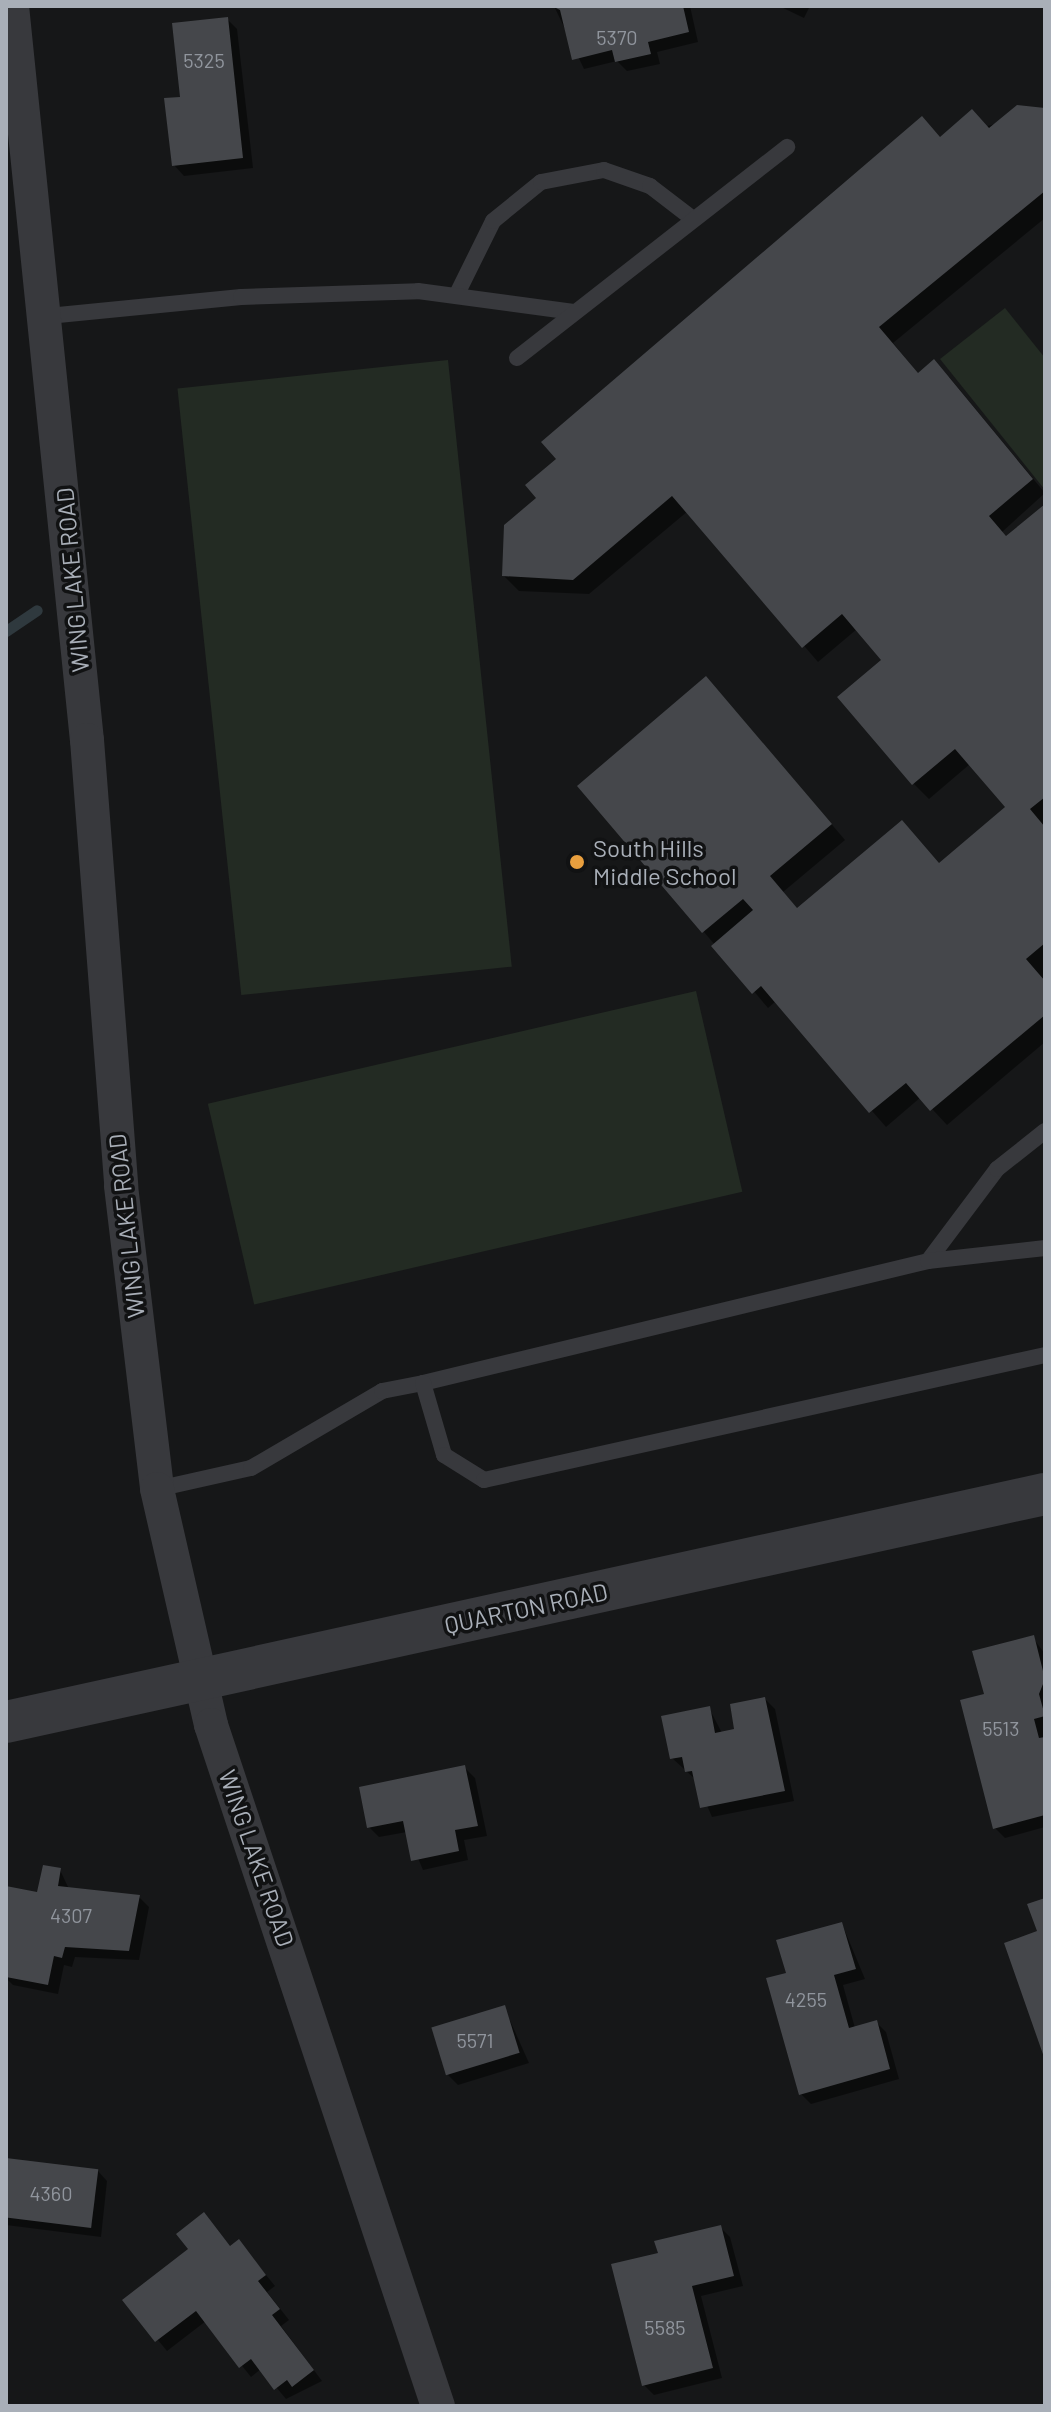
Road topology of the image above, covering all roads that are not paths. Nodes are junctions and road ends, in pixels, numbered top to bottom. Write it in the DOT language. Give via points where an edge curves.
graph roads {
  1 [pos="12,6"];
  2 [pos="6,8"];
  3 [pos="787,147"];
  4 [pos="693,219"];
  5 [pos="457,294"];
  6 [pos="574,312"];
  7 [pos="48,316"];
  8 [pos="517,358"];
  9 [pos="1045,1131"];
  10 [pos="1045,1248"];
  11 [pos="928,1261"];
  12 [pos="1045,1355"];
  13 [pos="423,1383"];
  14 [pos="157,1489"];
  15 [pos="1045,1494"];
  16 [pos="199,1679"];
  17 [pos="6,1722"];
  18 [pos="438,2406"];
  1 -- 2 [label="street"];
  1 -- 7 [label="street, WING LAKE ROAD"];
  3 -- 4 [label="lane"];
  4 -- 5 [label="lane" via="650,186 604,170 541,182 493,221"];
  4 -- 6 [label="lane"];
  5 -- 6 [label="lane"];
  5 -- 7 [label="lane" via="241,297"];
  6 -- 8 [label="lane"];
  7 -- 14 [label="street, WING LAKE ROAD" via="100,961"];
  9 -- 11 [label="lane" via="997,1169"];
  10 -- 11 [label="lane"];
  11 -- 13 [label="lane" via="836,1289"];
  12 -- 13 [label="lane" via="484,1480 444,1455"];
  13 -- 14 [label="lane" via="382,1391 251,1468"];
  14 -- 16 [label="street, WING LAKE ROAD"];
  15 -- 16 [label="street, QUARTON ROAD"];
  16 -- 17 [label="street, QUARTON ROAD"];
  16 -- 18 [label="street, WING LAKE ROAD"];
}
